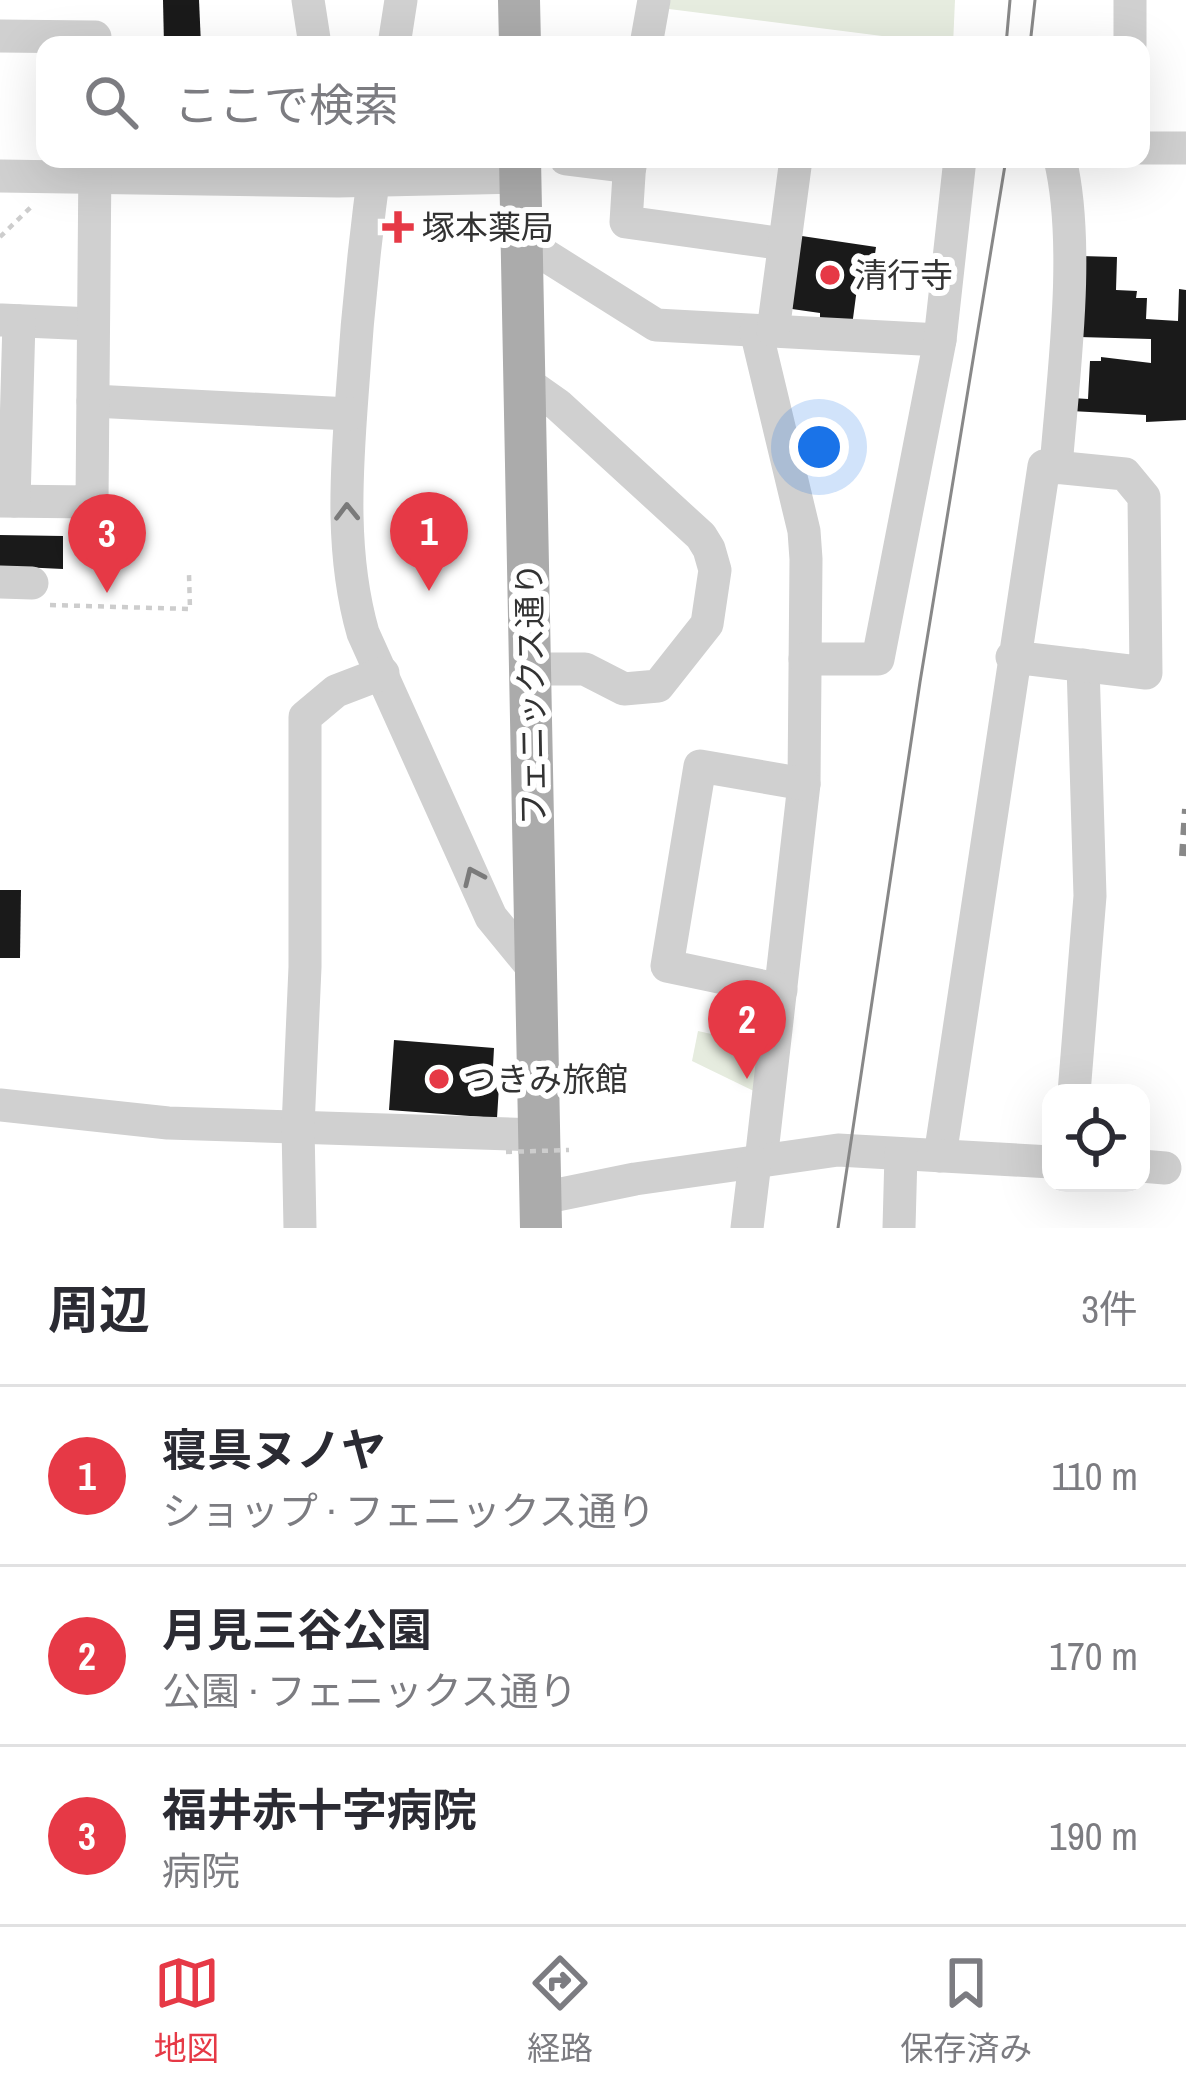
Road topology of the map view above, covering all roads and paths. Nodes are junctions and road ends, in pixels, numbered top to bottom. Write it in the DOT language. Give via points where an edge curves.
graph roads {
  1 [pos="308,0"];
  2 [pos="401,0"];
  3 [pos="519,0"];
  4 [pos="654,0"];
  5 [pos="1130,0"];
  6 [pos="0,36"];
  7 [pos="36,36"];
  8 [pos="314,36"];
  9 [pos="395,36"];
  10 [pos="520,36"];
  11 [pos="648,36"];
  12 [pos="1130,36"];
  13 [pos="1150,148"];
  14 [pos="1186,148"];
  15 [pos="94,168"];
  16 [pos="520,168"];
  17 [pos="630,168"];
  18 [pos="795,168"];
  19 [pos="959,168"];
  20 [pos="1062,168"];
  21 [pos="336,170"];
  22 [pos="375,170"];
  23 [pos="0,176"];
  24 [pos="36,202"];
  25 [pos="0,237"];
  26 [pos="521,240"];
  27 [pos="784,244"];
  28 [pos="10,321"];
  29 [pos="93,324"];
  30 [pos="765,331"];
  31 [pos="940,340"];
  32 [pos="524,381"];
  33 [pos="93,401"];
  34 [pos="350,414"];
  35 [pos="1056,467"];
  36 [pos="7,501"];
  37 [pos="189,574"];
  38 [pos="21,590"];
  39 [pos="1012,657"];
  40 [pos="805,658"];
  41 [pos="1083,665"];
  42 [pos="530,669"];
  43 [pos="383,674"];
  44 [pos="804,784"];
  45 [pos="537,973"];
  46 [pos="781,990"];
  47 [pos="1075,1084"];
  48 [pos="0,1106"];
  49 [pos="298,1127"];
  50 [pos="538,1146"];
  51 [pos="901,1154"];
  52 [pos="940,1156"];
  53 [pos="758,1161"];
  54 [pos="1042,1162"];
  55 [pos="541,1213"];
  56 [pos="300,1228"];
  57 [pos="747,1228"];
  58 [pos="899,1228"];
  1 -- 8 [label="street"];
  2 -- 9 [label="street"];
  3 -- 10 [label="main road"];
  4 -- 11 [label="street"];
  5 -- 12 [label="street"];
  6 -- 7 [label="street"];
  13 -- 14 [label="street"];
  15 -- 21 [label="street"];
  15 -- 23 [label="street"];
  15 -- 29 [label="street"];
  16 -- 22 [label="street"];
  16 -- 26 [label="main road, フェニックス通り"];
  17 -- 27 [label="street" via="626,222"];
  18 -- 27 [label="street"];
  19 -- 31 [label="street"];
  20 -- 35 [label="street" via="1067,306"];
  21 -- 22 [label="street"];
  22 -- 34 [label="street"];
  24 -- 25 [label="path"];
  26 -- 30 [label="street" via="656,326"];
  26 -- 32 [label="main road, フェニックス通り"];
  27 -- 30 [label="street"];
  28 -- 29 [label="street"];
  28 -- 36 [label="street"];
  29 -- 33 [label="street"];
  30 -- 31 [label="street"];
  30 -- 40 [label="street" via="804,531"];
  31 -- 40 [label="street" via="878,659"];
  32 -- 42 [label="main road, フェニックス通り"];
  32 -- 42 [label="street" via="701,536 715,570 707,624 658,686 624,689 585,669"];
  33 -- 34 [label="street"];
  33 -- 36 [label="street" via="92,502"];
  43 -- 34 [label="street, one-way" via="349,585"];
  35 -- 39 [label="street" via="1044,466"];
  35 -- 41 [label="street" via="1125,474 1144,497 1146,673"];
  37 -- 38 [label="path" via="190,609"];
  39 -- 41 [label="street"];
  39 -- 52 [label="street"];
  40 -- 44 [label="street"];
  41 -- 47 [label="street" via="1090,896"];
  42 -- 45 [label="main road, フェニックス通り"];
  45 -- 43 [label="street, one-way" via="491,917"];
  43 -- 49 [label="street" via="336,691 305,717"];
  44 -- 46 [label="street"];
  44 -- 46 [label="street" via="700,766 667,965"];
  45 -- 50 [label="main road, フェニックス通り"];
  46 -- 53 [label="street"];
  48 -- 49 [label="street"];
  49 -- 50 [label="street"];
  49 -- 56 [label="street"];
  50 -- 55 [label="main road, フェニックス通り"];
  51 -- 52 [label="street"];
  51 -- 53 [label="street" via="838,1150"];
  51 -- 58 [label="street"];
  52 -- 54 [label="street"];
  53 -- 55 [label="street" via="635,1179"];
  53 -- 57 [label="street"];
}
